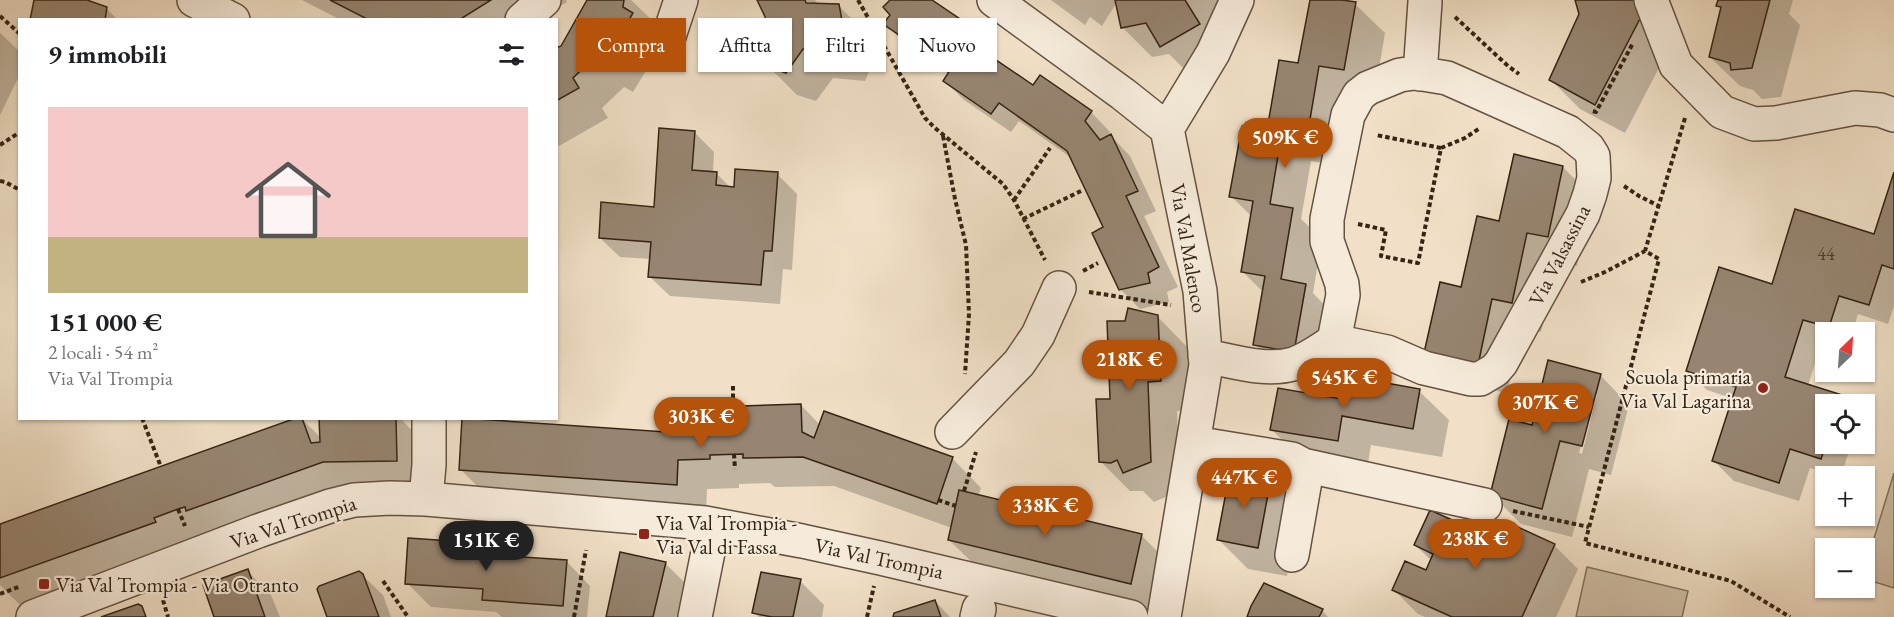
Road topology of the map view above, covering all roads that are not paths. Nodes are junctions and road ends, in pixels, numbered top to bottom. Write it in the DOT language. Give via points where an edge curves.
graph roads {
  1 [pos="194,0"];
  2 [pos="544,0"];
  3 [pos="681,0"];
  4 [pos="994,0"];
  5 [pos="1238,0"];
  6 [pos="1425,2"];
  7 [pos="1653,5"];
  8 [pos="228,18"];
  9 [pos="524,18"];
  10 [pos="675,18"];
  11 [pos="1420,74"];
  12 [pos="1894,115"];
  13 [pos="1167,129"];
  14 [pos="1059,288"];
  15 [pos="1334,341"];
  16 [pos="1205,356"];
  17 [pos="429,420"];
  18 [pos="967,431"];
  19 [pos="1194,443"];
  20 [pos="1303,465"];
  21 [pos="426,500"];
  22 [pos="1485,505"];
  23 [pos="708,552"];
  24 [pos="1293,555"];
  25 [pos="33,617"];
  26 [pos="695,617"];
  27 [pos="1131,617"];
  28 [pos="1164,617"];
  1 -- 8 [label="street"];
  2 -- 9 [label="street"];
  3 -- 10 [label="street"];
  4 -- 13 [label="street"];
  5 -- 13 [label="street" via="1213,53"];
  6 -- 11 [label="street"];
  7 -- 12 [label="street" via="1677,65 1722,112 1754,124 1855,108"];
  11 -- 15 [label="street, Via Valsassina" via="1400,75 1368,88 1353,105 1344,129 1328,219 1329,252 1339,273 1343,295"];
  11 -- 15 [label="street, Via Valsassina" via="1447,78 1568,132 1593,156 1590,194 1501,363 1480,379 1436,371 1387,352"];
  13 -- 16 [label="street, Via Val Malenco" via="1200,291"];
  14 -- 18 [label="street" via="1038,335"];
  15 -- 16 [label="street" via="1296,364 1273,368"];
  16 -- 19 [label="street, Via Val Malenco"];
  17 -- 21 [label="street"];
  19 -- 20 [label="street" via="1292,459"];
  19 -- 28 [label="street, Via Val Malenco"];
  20 -- 22 [label="street"];
  20 -- 24 [label="street" via="1306,475"];
  21 -- 25 [label="street, Via Val Trompia" via="354,500 330,506"];
  21 -- 27 [label="street, Via Val Trompia" via="705,523 880,558"];
  23 -- 26 [label="street"];
}
